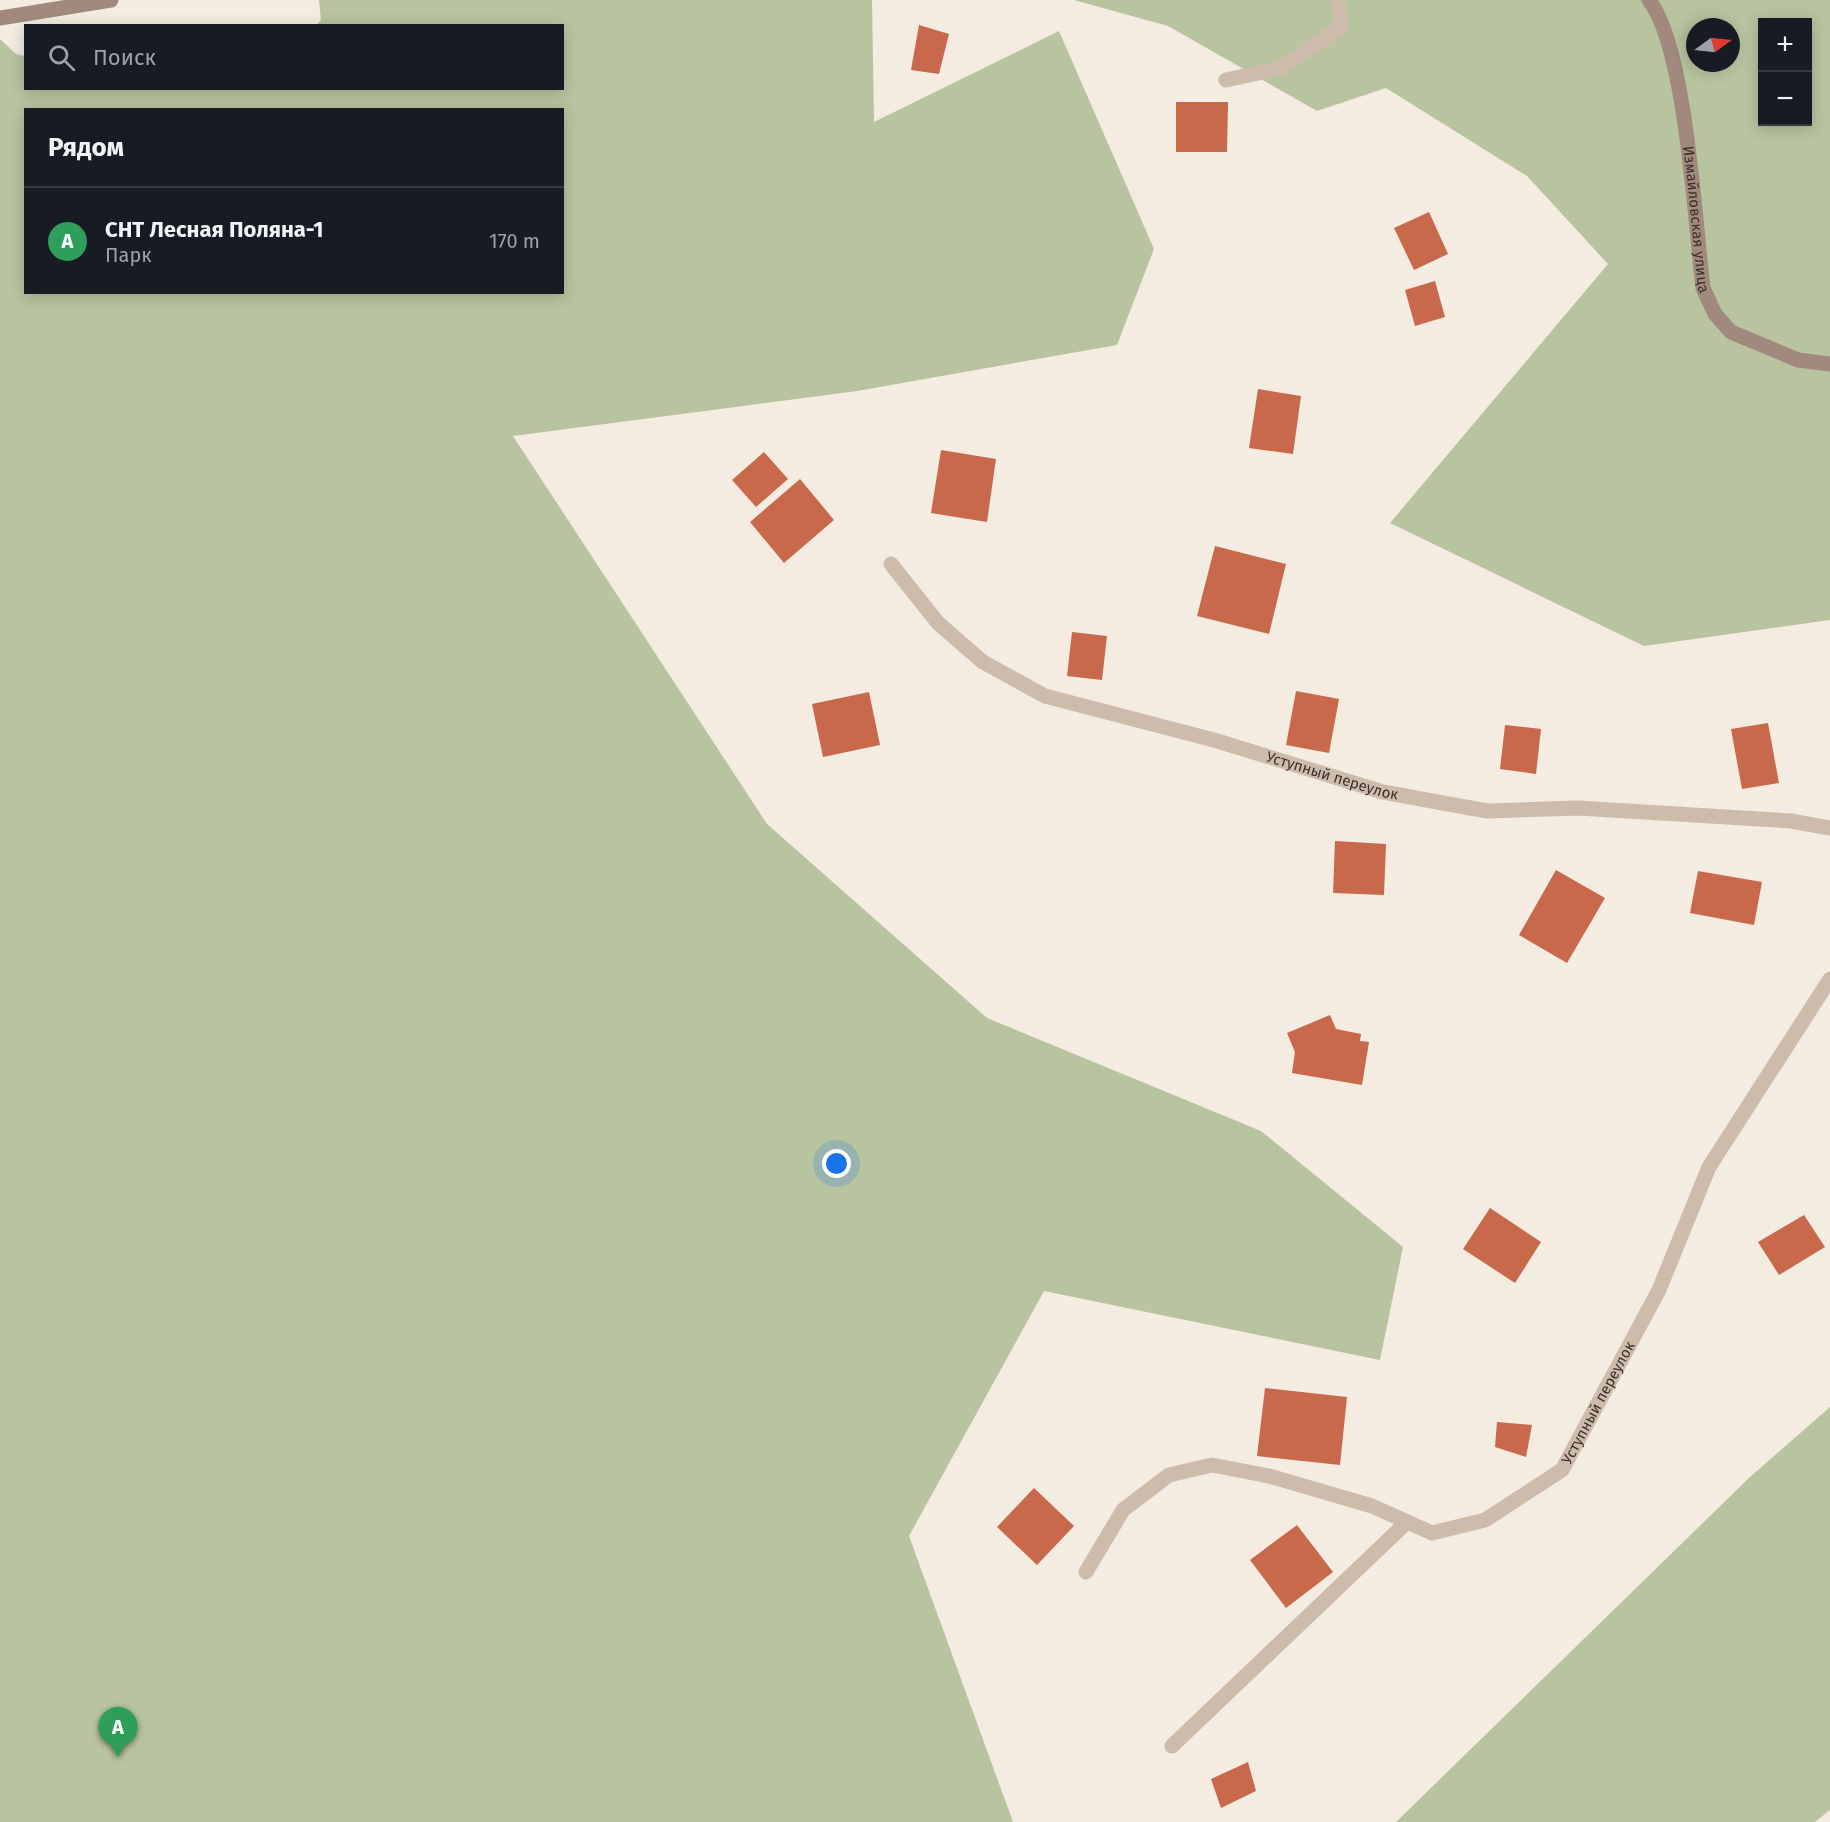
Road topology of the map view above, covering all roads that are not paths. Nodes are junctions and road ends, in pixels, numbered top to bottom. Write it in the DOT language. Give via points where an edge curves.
graph roads {
  1 [pos="111,0"];
  2 [pos="1338,0"];
  3 [pos="1649,0"];
  4 [pos="0,18"];
  5 [pos="1226,80"];
  6 [pos="1830,364"];
  7 [pos="891,564"];
  8 [pos="1830,828"];
  9 [pos="1830,979"];
  10 [pos="1407,1522"];
  11 [pos="1086,1572"];
  12 [pos="1172,1746"];
  1 -- 4 [label="street"];
  2 -- 5 [label="street" via="1341,27 1281,68"];
  3 -- 6 [label="street, Измайловская улица" via="1660,13 1671,52 1682,107 1702,288 1714,314 1731,332 1798,360"];
  7 -- 8 [label="street, Уступный переулок" via="938,623 983,662 1045,696 1214,740 1383,792 1487,811 1578,808 1791,821"];
  9 -- 10 [label="street, Уступный переулок" via="1708,1167 1659,1290 1562,1470 1485,1520 1432,1533"];
  10 -- 11 [label="street, Уступный переулок" via="1372,1506 1269,1476 1212,1465 1169,1475 1124,1510"];
  10 -- 12 [label="street"];
}
